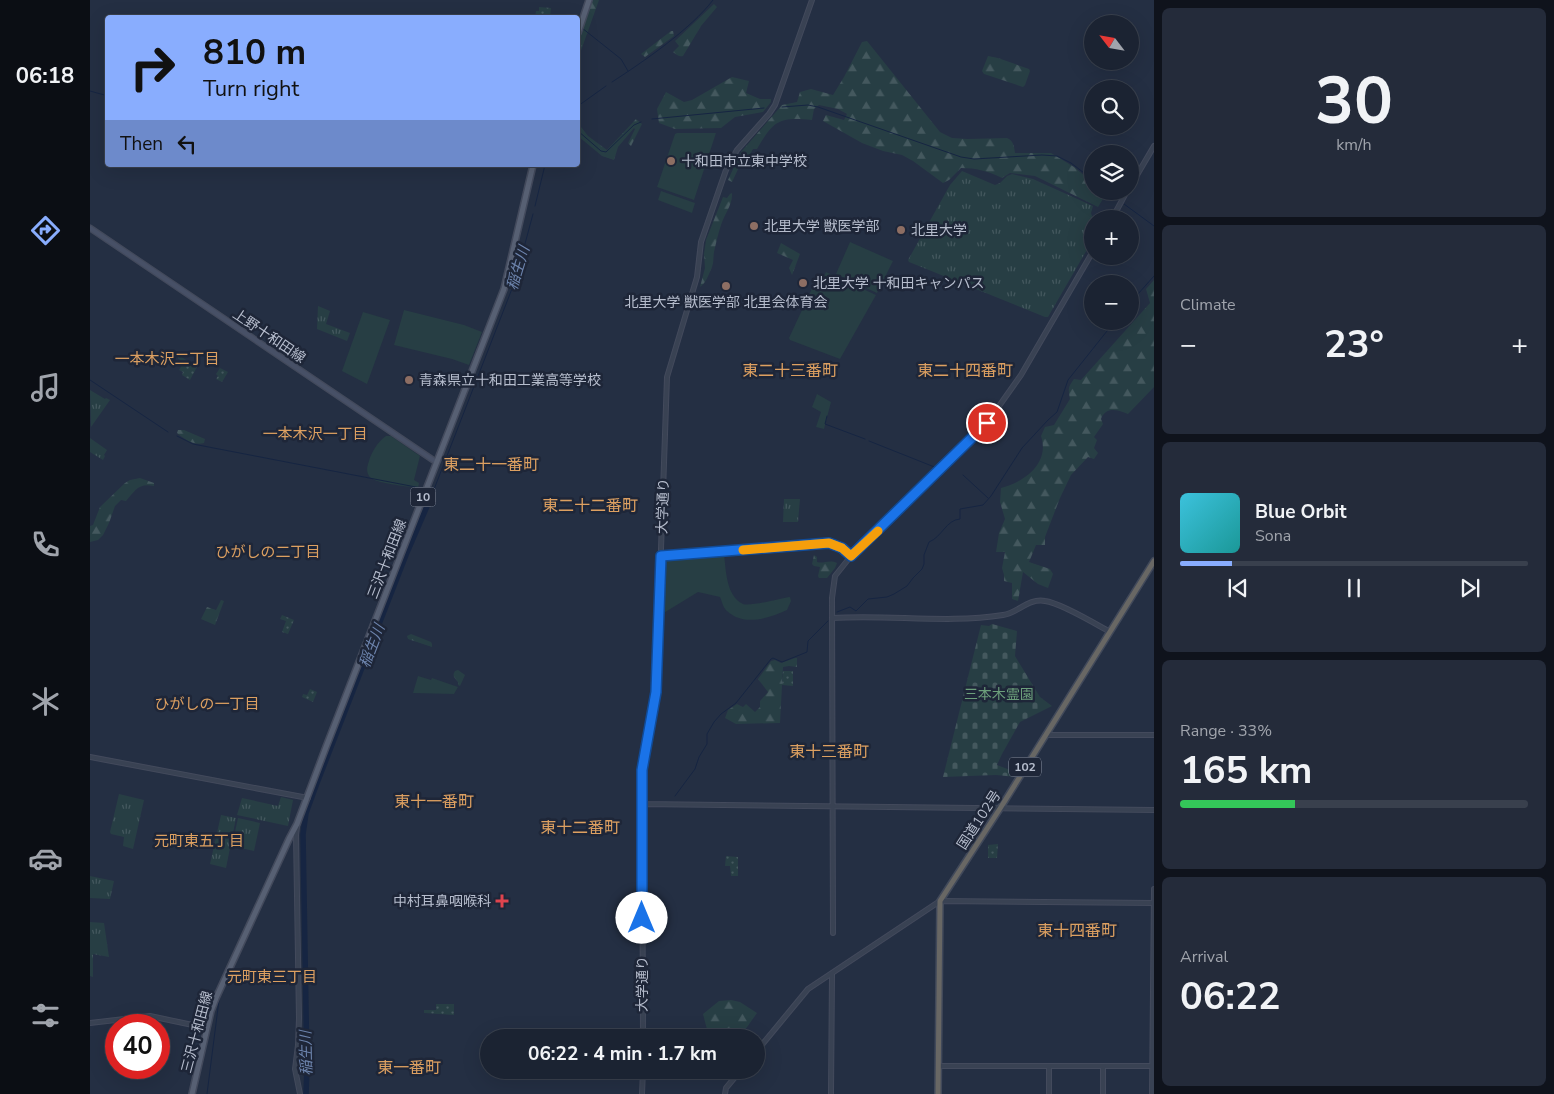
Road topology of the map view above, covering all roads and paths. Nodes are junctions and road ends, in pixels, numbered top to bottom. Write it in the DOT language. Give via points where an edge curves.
graph roads {
  1 [pos="589,0"];
  2 [pos="812,0"];
  3 [pos="580,27"];
  4 [pos="1154,146"];
  5 [pos="533,167"];
  6 [pos="1139,172"];
  7 [pos="90,228"];
  8 [pos="1085,265"];
  9 [pos="436,462"];
  10 [pos="661,556"];
  11 [pos="851,556"];
  12 [pos="1154,561"];
  13 [pos="832,618"];
  14 [pos="1110,632"];
  15 [pos="1045,735"];
  16 [pos="1154,735"];
  17 [pos="90,757"];
  18 [pos="308,798"];
  19 [pos="642,804"];
  20 [pos="832,806"];
  21 [pos="1001,807"];
  22 [pos="1154,810"];
  23 [pos="297,824"];
  24 [pos="1154,889"];
  25 [pos="940,901"];
  26 [pos="1154,903"];
  27 [pos="833,933"];
  28 [pos="832,973"];
  29 [pos="90,1023"];
  30 [pos="207,1028"];
  31 [pos="642,1029"];
  32 [pos="765,1041"];
  33 [pos="938,1066"];
  34 [pos="1049,1066"];
  35 [pos="1103,1066"];
  36 [pos="1153,1066"];
  37 [pos="642,1079"];
  38 [pos="734,1079"];
  39 [pos="192,1094"];
  40 [pos="300,1094"];
  41 [pos="642,1094"];
  42 [pos="726,1094"];
  43 [pos="832,1094"];
  44 [pos="938,1094"];
  45 [pos="1049,1094"];
  46 [pos="1103,1094"];
  47 [pos="1152,1094"];
  1 -- 3 [label="main road"];
  2 -- 10 [label="street, 大学通り" via="775,105 731,160 701,242 697,277 668,377"];
  4 -- 6 [label="street"];
  5 -- 9 [label="main road, 三沢十和田線 / 10" via="504,289"];
  7 -- 9 [label="main road, 上野十和田線"];
  8 -- 11 [label="street" via="1021,375 987,423"];
  9 -- 18 [label="main road, 三沢十和田線 / 10"];
  10 -- 11 [label="street" via="829,543"];
  10 -- 19 [label="street, 大学通り" via="656,692 642,770"];
  11 -- 13 [label="street" via="834,579"];
  12 -- 14 [label="highway, 国道102号 / 102"];
  13 -- 14 [label="street" via="978,618 1006,615 1038,600 1057,605"];
  13 -- 20 [label="street"];
  14 -- 15 [label="highway, 国道102号 / 102"];
  15 -- 16 [label="street"];
  15 -- 21 [label="highway, 国道102号 / 102"];
  17 -- 18 [label="street"];
  18 -- 23 [label="main road, 三沢十和田線 / 10"];
  19 -- 20 [label="street"];
  19 -- 31 [label="street, 大学通り"];
  20 -- 21 [label="street"];
  20 -- 27 [label="street"];
  21 -- 22 [label="street"];
  21 -- 25 [label="highway, 国道102号 / 102"];
  23 -- 30 [label="main road, 三沢十和田線 / 10" via="220,989"];
  23 -- 40 [label="street, 10" via="299,1036 295,1069"];
  24 -- 26 [label="street"];
  25 -- 26 [label="street"];
  25 -- 28 [label="street"];
  25 -- 33 [label="highway"];
  26 -- 36 [label="street"];
  28 -- 32 [label="street" via="805,991"];
  28 -- 43 [label="street"];
  29 -- 30 [label="street" via="150,1016"];
  30 -- 39 [label="main road, 三沢十和田線 / 10"];
  33 -- 34 [label="street"];
  33 -- 44 [label="highway"];
  34 -- 35 [label="street"];
  34 -- 45 [label="street"];
  35 -- 36 [label="street"];
  35 -- 46 [label="street"];
  36 -- 47 [label="street"];
  37 -- 41 [label="street"];
  38 -- 42 [label="street" via="726,1088"];
}
